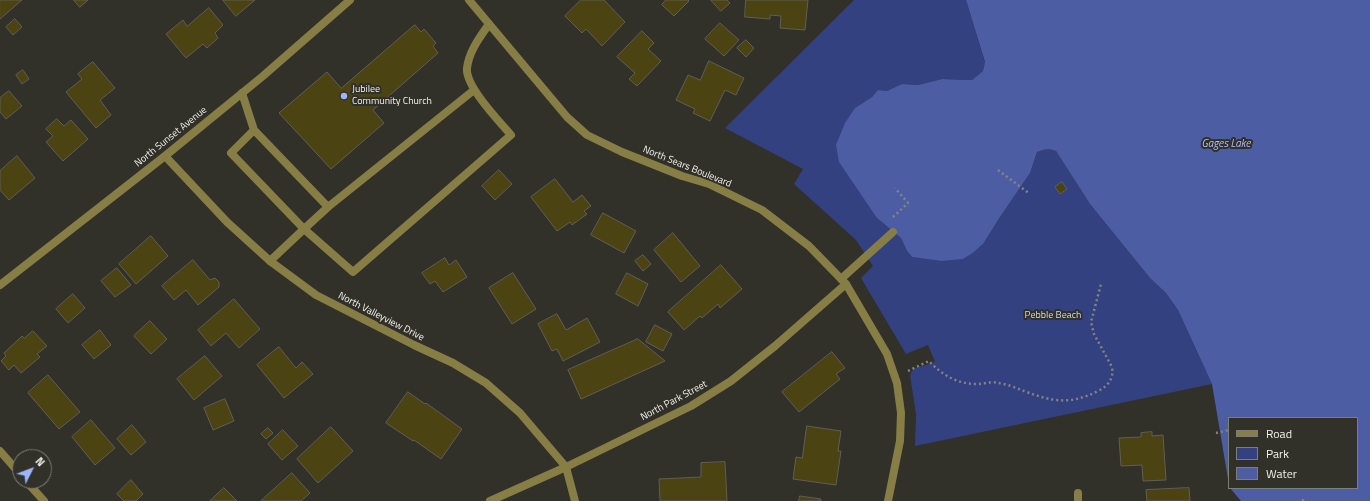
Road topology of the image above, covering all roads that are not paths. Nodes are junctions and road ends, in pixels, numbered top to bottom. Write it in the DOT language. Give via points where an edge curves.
graph roads {
  1 [pos="350,0"];
  2 [pos="469,0"];
  3 [pos="489,24"];
  4 [pos="474,90"];
  5 [pos="242,93"];
  6 [pos="254,130"];
  7 [pos="165,156"];
  8 [pos="328,207"];
  9 [pos="304,229"];
  10 [pos="893,232"];
  11 [pos="270,261"];
  12 [pos="843,281"];
  13 [pos="0,285"];
  14 [pos="0,451"];
  15 [pos="12,465"];
  16 [pos="566,467"];
  17 [pos="33,489"];
  18 [pos="44,501"];
  19 [pos="490,501"];
  20 [pos="575,501"];
  21 [pos="888,501"];
  1 -- 5 [label="street, North Sunset Avenue"];
  2 -- 3 [label="street, North Sears Boulevard"];
  3 -- 4 [label="street" via="473,48 467,69"];
  3 -- 12 [label="street, North Sears Boulevard" via="567,117 587,135 622,152 709,184 762,210 809,246"];
  4 -- 8 [label="street"];
  4 -- 9 [label="street" via="510,135 353,272"];
  5 -- 6 [label="street"];
  5 -- 7 [label="street, North Sunset Avenue"];
  6 -- 8 [label="street"];
  6 -- 9 [label="street" via="231,153"];
  7 -- 11 [label="street, North Valleyview Drive" via="227,222"];
  7 -- 13 [label="street, North Sunset Avenue"];
  8 -- 9 [label="street"];
  9 -- 11 [label="street"];
  10 -- 12 [label="street, North Park Street"];
  11 -- 16 [label="street, North Valleyview Drive" via="316,295 453,362 486,383 520,412"];
  12 -- 16 [label="street, North Park Street" via="775,346 731,381 691,406"];
  12 -- 21 [label="street, North Sears Boulevard" via="886,354 897,383 901,413 900,440"];
  14 -- 15 [label="street"];
  16 -- 19 [label="street, North Park Street"];
  16 -- 20 [label="street, North Valleyview Drive"];
  17 -- 18 [label="street"];
}
